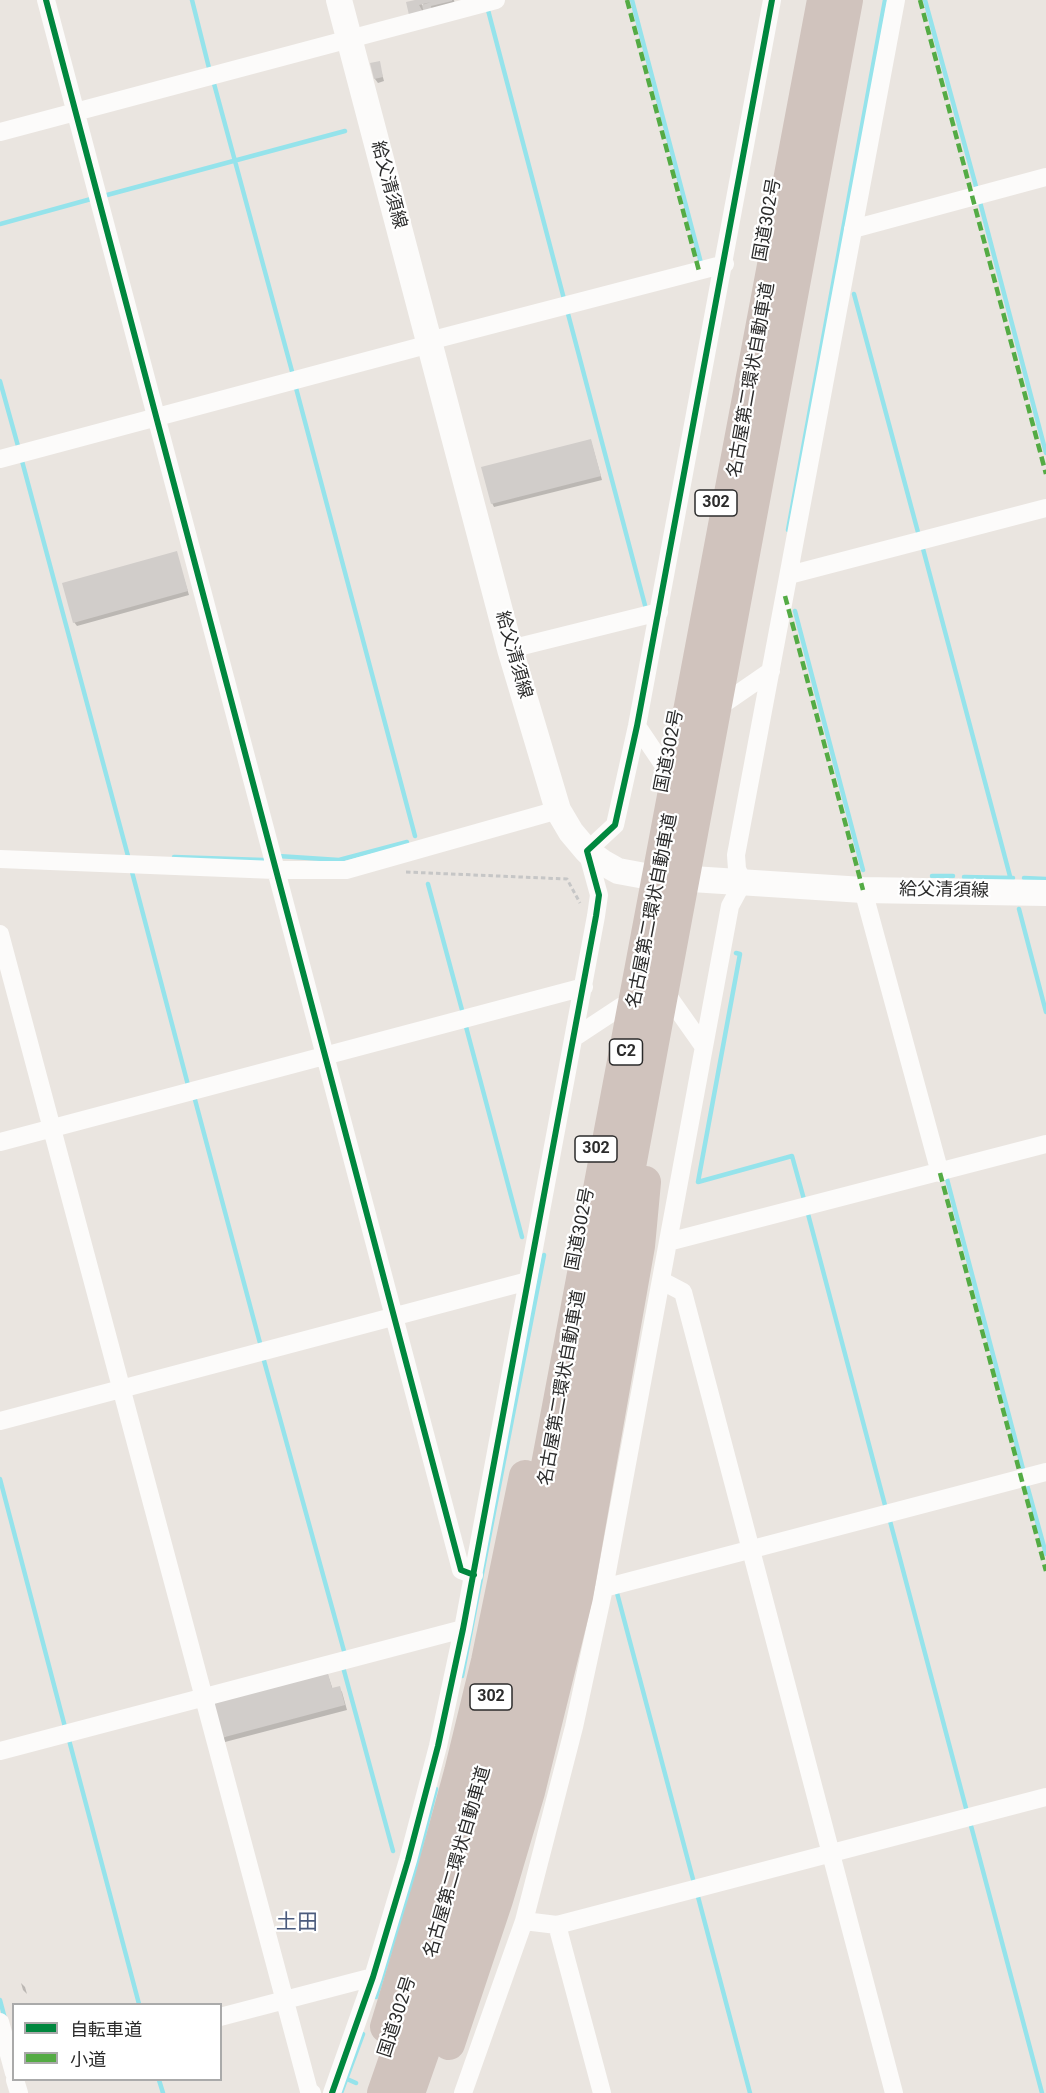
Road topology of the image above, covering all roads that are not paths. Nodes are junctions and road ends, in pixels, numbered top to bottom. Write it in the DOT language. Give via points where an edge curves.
graph roads {
  1 [pos="46,0"];
  2 [pos="339,0"];
  3 [pos="496,0"];
  4 [pos="772,0"];
  5 [pos="809,0"];
  6 [pos="823,0"];
  7 [pos="847,0"];
  8 [pos="896,0"];
  9 [pos="349,39"];
  10 [pos="75,112"];
  11 [pos="0,132"];
  12 [pos="1046,177"];
  13 [pos="853,229"];
  14 [pos="725,264"];
  15 [pos="430,343"];
  16 [pos="156,417"];
  17 [pos="0,459"];
  18 [pos="1046,508"];
  19 [pos="789,575"];
  20 [pos="659,612"];
  21 [pos="510,648"];
  22 [pos="771,671"];
  23 [pos="637,726"];
  24 [pos="672,738"];
  25 [pos="666,769"];
  26 [pos="558,810"];
  27 [pos="588,851"];
  28 [pos="0,859"];
  29 [pos="275,870"];
  30 [pos="645,876"];
  31 [pos="743,882"];
  32 [pos="863,890"];
  33 [pos="1046,893"];
  34 [pos="0,934"];
  35 [pos="633,945"];
  36 [pos="584,987"];
  37 [pos="622,1006"];
  38 [pos="575,1037"];
  39 [pos="704,1047"];
  40 [pos="324,1056"];
  41 [pos="612,1063"];
  42 [pos="53,1128"];
  43 [pos="0,1142"];
  44 [pos="1046,1144"];
  45 [pos="940,1173"];
  46 [pos="668,1242"];
  47 [pos="528,1281"];
  48 [pos="662,1281"];
  49 [pos="569,1292"];
  50 [pos="394,1317"];
  51 [pos="123,1388"];
  52 [pos="0,1420"];
  53 [pos="1046,1472"];
  54 [pos="751,1550"];
  55 [pos="474,1575"];
  56 [pos="590,1592"];
  57 [pos="463,1629"];
  58 [pos="203,1697"];
  59 [pos="0,1751"];
  60 [pos="1046,1797"];
  61 [pos="831,1853"];
  62 [pos="524,1921"];
  63 [pos="557,1925"];
  64 [pos="373,1977"];
  65 [pos="285,2000"];
  66 [pos="222,2016"];
  67 [pos="0,2022"];
  68 [pos="12,2068"];
  69 [pos="312,2093"];
  70 [pos="332,2093"];
  71 [pos="363,2093"];
  72 [pos="372,2093"];
  73 [pos="383,2093"];
  74 [pos="409,2093"];
  75 [pos="429,2093"];
  76 [pos="463,2093"];
  77 [pos="602,2093"];
  78 [pos="894,2093"];
  1 -- 10 [label="street"];
  2 -- 9 [label="main road, 給父清須線"];
  3 -- 9 [label="street"];
  4 -- 14 [label="street"];
  5 -- 24 [label="highway, 国道302号 / 302"];
  6 -- 73 [label="highway, 名古屋第二環状自動車道 / C2" via="508,1672 448,1905"];
  7 -- 74 [label="highway, 名古屋第二環状自動車道 / C2" via="556,1560 488,1850"];
  8 -- 13 [label="street"];
  9 -- 10 [label="street"];
  9 -- 15 [label="main road, 給父清須線"];
  10 -- 11 [label="street"];
  10 -- 16 [label="street"];
  12 -- 13 [label="street"];
  13 -- 19 [label="street"];
  14 -- 15 [label="street"];
  14 -- 20 [label="street"];
  15 -- 16 [label="street"];
  15 -- 21 [label="main road, 給父清須線"];
  16 -- 17 [label="street"];
  16 -- 29 [label="street"];
  18 -- 19 [label="street"];
  19 -- 22 [label="street"];
  20 -- 21 [label="street"];
  20 -- 23 [label="street"];
  21 -- 26 [label="main road, 給父清須線"];
  22 -- 24 [label="street"];
  22 -- 31 [label="street" via="736,855"];
  23 -- 25 [label="street"];
  23 -- 27 [label="street" via="615,825"];
  24 -- 25 [label="highway, 国道302号 / 302"];
  25 -- 30 [label="highway, 国道302号 / 302"];
  26 -- 27 [label="main road, 給父清須線"];
  26 -- 29 [label="street" via="346,870"];
  27 -- 30 [label="main road, 給父清須線" via="618,871"];
  27 -- 36 [label="street" via="599,895"];
  28 -- 29 [label="street"];
  29 -- 40 [label="street"];
  30 -- 31 [label="main road, 給父清須線"];
  30 -- 35 [label="highway, 国道302号 / 302"];
  31 -- 32 [label="main road, 給父清須線"];
  31 -- 39 [label="street" via="730,906"];
  32 -- 33 [label="main road, 給父清須線"];
  32 -- 45 [label="street"];
  34 -- 42 [label="street"];
  35 -- 37 [label="highway, 国道302号 / 302"];
  35 -- 39 [label="street"];
  36 -- 38 [label="street"];
  36 -- 40 [label="street"];
  37 -- 38 [label="street"];
  37 -- 41 [label="highway, 国道302号 / 302"];
  38 -- 47 [label="street"];
  39 -- 46 [label="street"];
  40 -- 42 [label="street"];
  40 -- 50 [label="street"];
  41 -- 49 [label="highway, 国道302号 / 302"];
  41 -- 56 [label="highway" via="639,1141 645,1191"];
  42 -- 43 [label="street"];
  42 -- 51 [label="street"];
  44 -- 45 [label="street"];
  45 -- 46 [label="street"];
  46 -- 48 [label="street"];
  47 -- 50 [label="street"];
  47 -- 55 [label="street"];
  48 -- 54 [label="street" via="683,1292"];
  48 -- 56 [label="street"];
  49 -- 71 [label="highway" via="532,1436 490,1650 460,1772 427,1893"];
  49 -- 72 [label="highway, 国道302号 / 302" via="500,1664 431,1918"];
  50 -- 51 [label="street"];
  50 -- 55 [label="street" via="461,1570"];
  51 -- 52 [label="street"];
  51 -- 58 [label="street"];
  53 -- 54 [label="street"];
  54 -- 56 [label="street"];
  54 -- 61 [label="street"];
  55 -- 57 [label="street"];
  56 -- 62 [label="street" via="574,1727"];
  56 -- 75 [label="highway" via="497,1900"];
  57 -- 58 [label="street"];
  57 -- 64 [label="street" via="429,1780"];
  58 -- 59 [label="street"];
  58 -- 65 [label="street"];
  60 -- 61 [label="street"];
  61 -- 63 [label="street"];
  61 -- 78 [label="street"];
  62 -- 63 [label="street"];
  62 -- 76 [label="street"];
  63 -- 77 [label="street"];
  64 -- 65 [label="street"];
  64 -- 70 [label="street"];
  65 -- 66 [label="street"];
  65 -- 69 [label="street"];
  67 -- 68 [label="street"];
}
